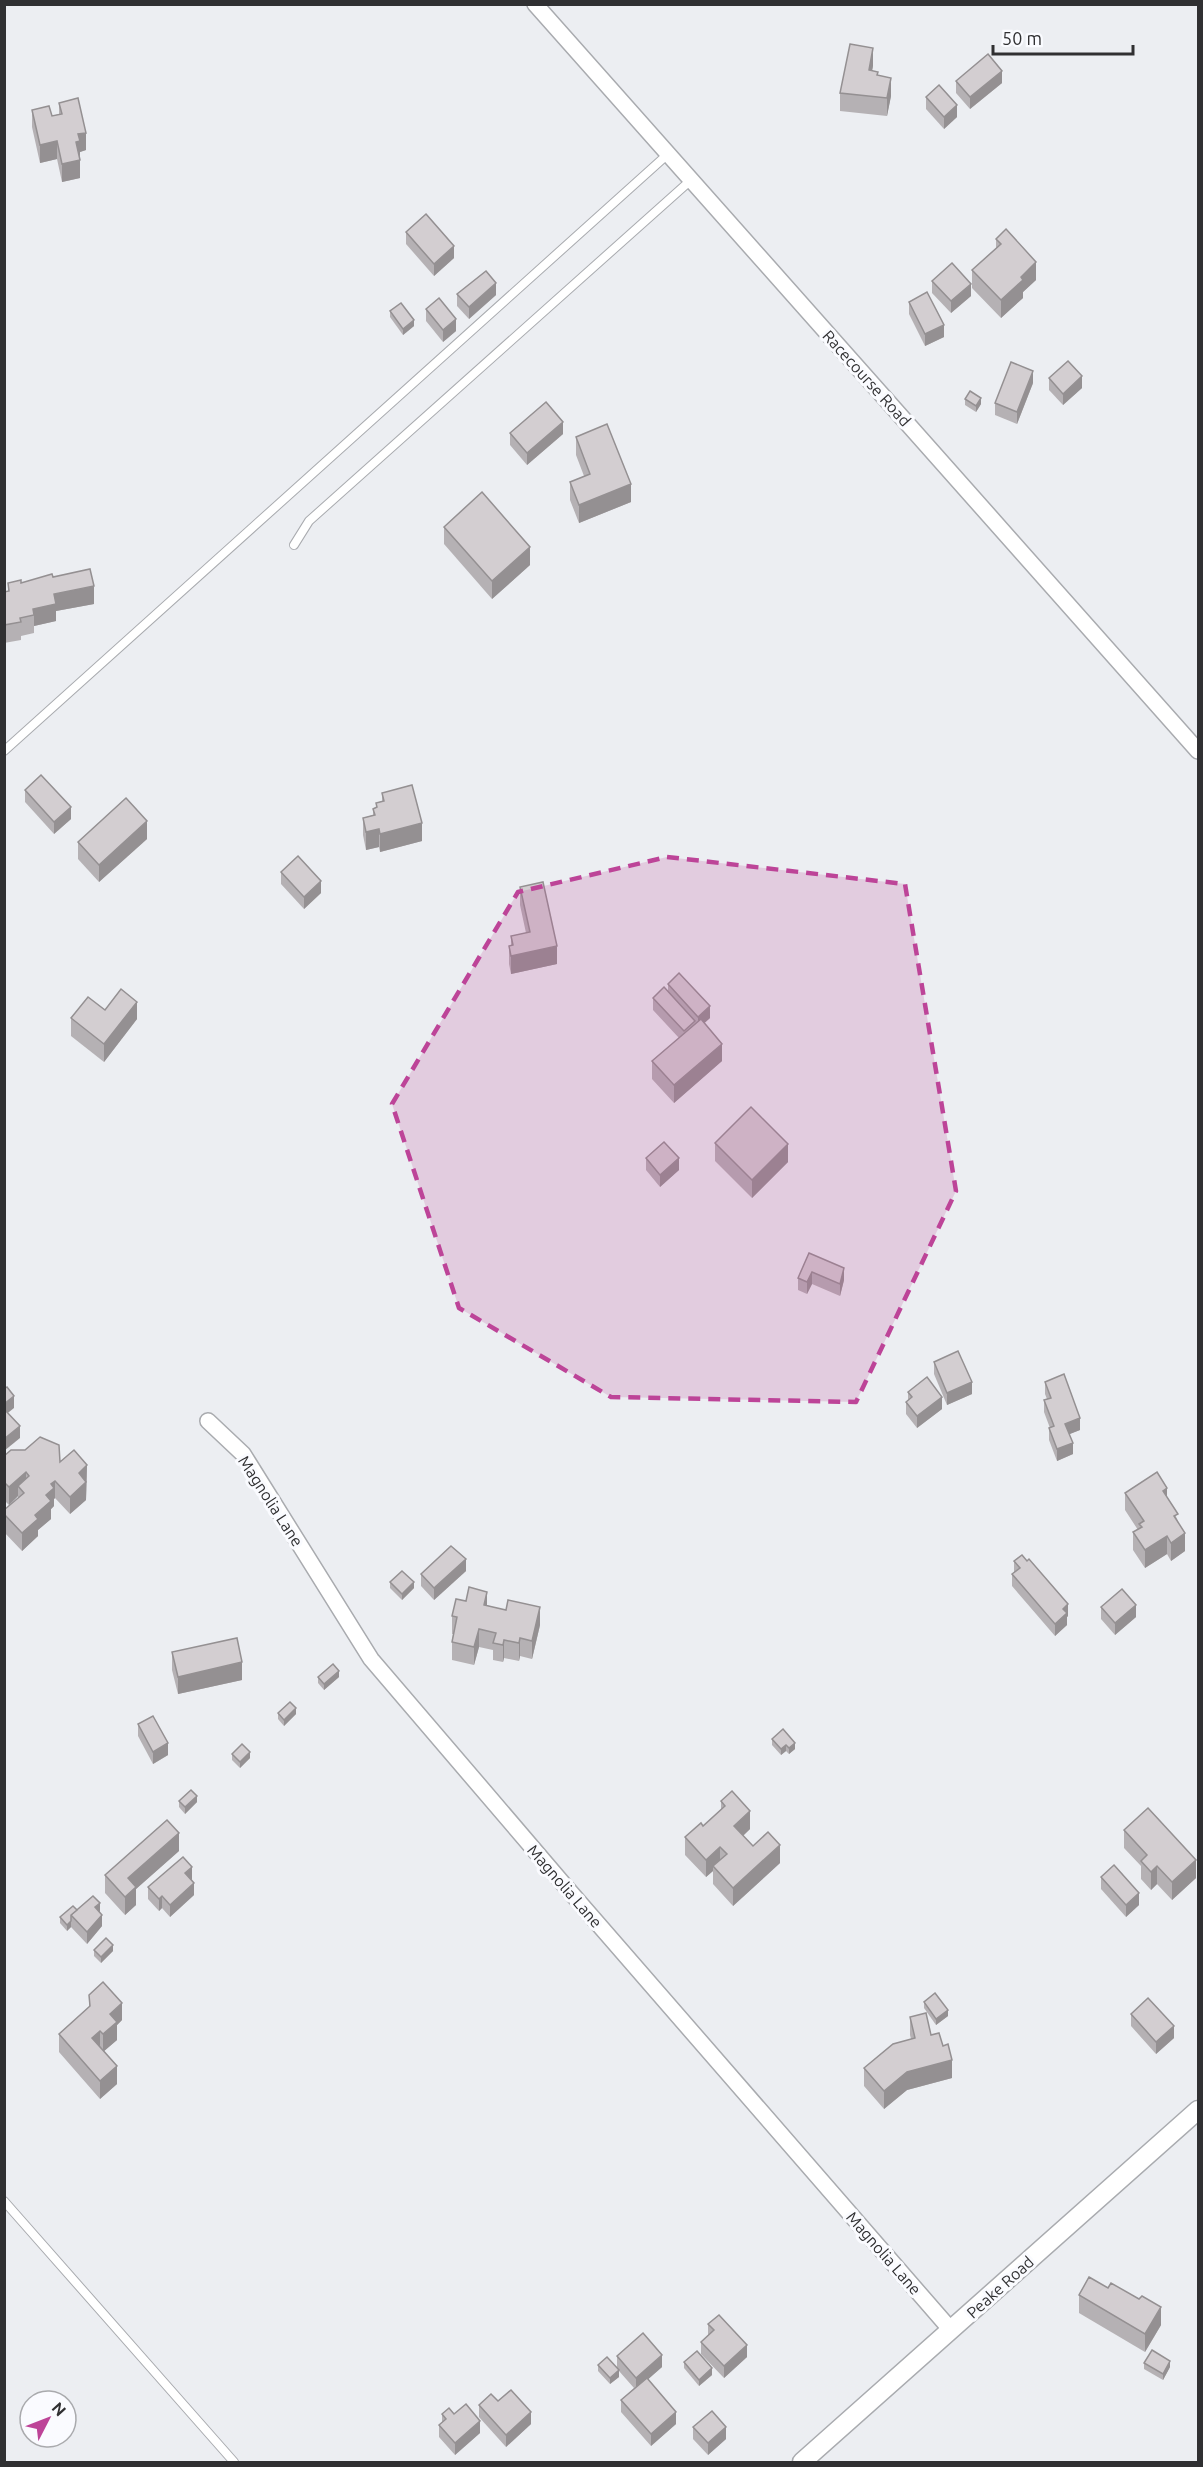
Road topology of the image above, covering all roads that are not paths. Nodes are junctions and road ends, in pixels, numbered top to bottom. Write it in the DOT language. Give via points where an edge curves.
graph roads {
  1 [pos="535,4"];
  2 [pos="668,154"];
  3 [pos="691,180"];
  4 [pos="294,545"];
  5 [pos="4,751"];
  6 [pos="1198,751"];
  7 [pos="208,1421"];
  8 [pos="1198,2110"];
  9 [pos="4,2201"];
  10 [pos="951,2330"];
  11 [pos="234,2463"];
  12 [pos="802,2463"];
  1 -- 2 [label="street, Racecourse Road"];
  2 -- 3 [label="street, Racecourse Road"];
  2 -- 5 [label="lane"];
  3 -- 4 [label="lane" via="309,521"];
  3 -- 6 [label="street, Racecourse Road"];
  7 -- 10 [label="street, Magnolia Lane" via="243,1454 371,1659"];
  8 -- 10 [label="street, Peake Road"];
  9 -- 11 [label="lane"];
  10 -- 12 [label="street, Peake Road"];
}
